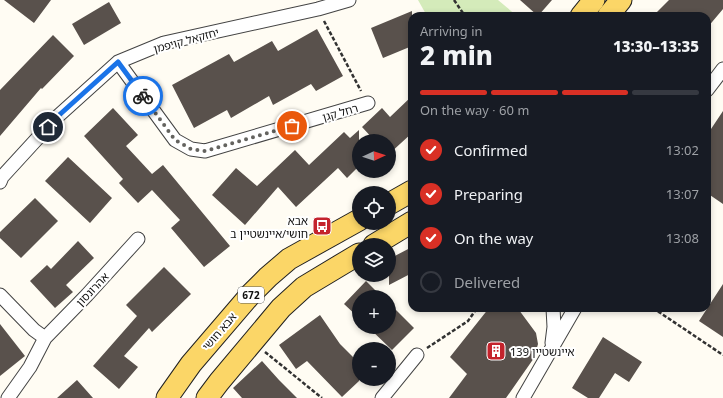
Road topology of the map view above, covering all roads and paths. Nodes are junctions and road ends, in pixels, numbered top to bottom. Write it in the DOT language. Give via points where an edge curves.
graph roads {
  1 [pos="349,0"];
  2 [pos="454,0"];
  3 [pos="594,0"];
  4 [pos="621,0"];
  5 [pos="318,9"];
  6 [pos="462,12"];
  7 [pos="584,12"];
  8 [pos="611,12"];
  9 [pos="118,62"];
  10 [pos="723,69"];
  11 [pos="711,85"];
  12 [pos="368,103"];
  13 [pos="0,182"];
  14 [pos="408,193"];
  15 [pos="396,200"];
  16 [pos="352,224"];
  17 [pos="408,224"];
  18 [pos="386,238"];
  19 [pos="138,239"];
  20 [pos="352,258"];
  21 [pos="0,295"];
  22 [pos="474,312"];
  23 [pos="553,312"];
  24 [pos="573,312"];
  25 [pos="659,312"];
  26 [pos="45,338"];
  27 [pos="548,354"];
  28 [pos="417,355"];
  29 [pos="723,355"];
  30 [pos="270,356"];
  31 [pos="190,364"];
  32 [pos="8,398"];
  33 [pos="154,398"];
  34 [pos="167,398"];
  35 [pos="207,398"];
  36 [pos="322,398"];
  37 [pos="382,398"];
  38 [pos="523,398"];
  1 -- 5 [label="street, יחזקאל קויפמן"];
  2 -- 6 [label="path"];
  3 -- 7 [label="main road"];
  4 -- 8 [label="main road"];
  5 -- 9 [label="street, יחזקאל קויפמן" via="164,43"];
  5 -- 12 [label="path"];
  9 -- 12 [label="street, רחל קגן" via="175,140 191,149 205,151"];
  9 -- 13 [label="street, יחזקאל קויפמן" via="57,117"];
  10 -- 11 [label="street"];
  14 -- 15 [label="main road"];
  16 -- 31 [label="main road, אבא חושי / 672" via="289,259 268,277"];
  17 -- 18 [label="main road"];
  19 -- 26 [label="street, אהרונסון"];
  20 -- 35 [label="main road, 672" via="304,287 281,308"];
  21 -- 26 [label="street"];
  22 -- 28 [label="path" via="468,321"];
  23 -- 27 [label="street" via="553,339"];
  24 -- 27 [label="street"];
  25 -- 29 [label="path"];
  26 -- 32 [label="street, אהרונסון" via="30,367"];
  27 -- 38 [label="street"];
  28 -- 37 [label="street"];
  30 -- 36 [label="path"];
  31 -- 33 [label="main road"];
  31 -- 34 [label="main road, אבא חושי / 672"];
}
